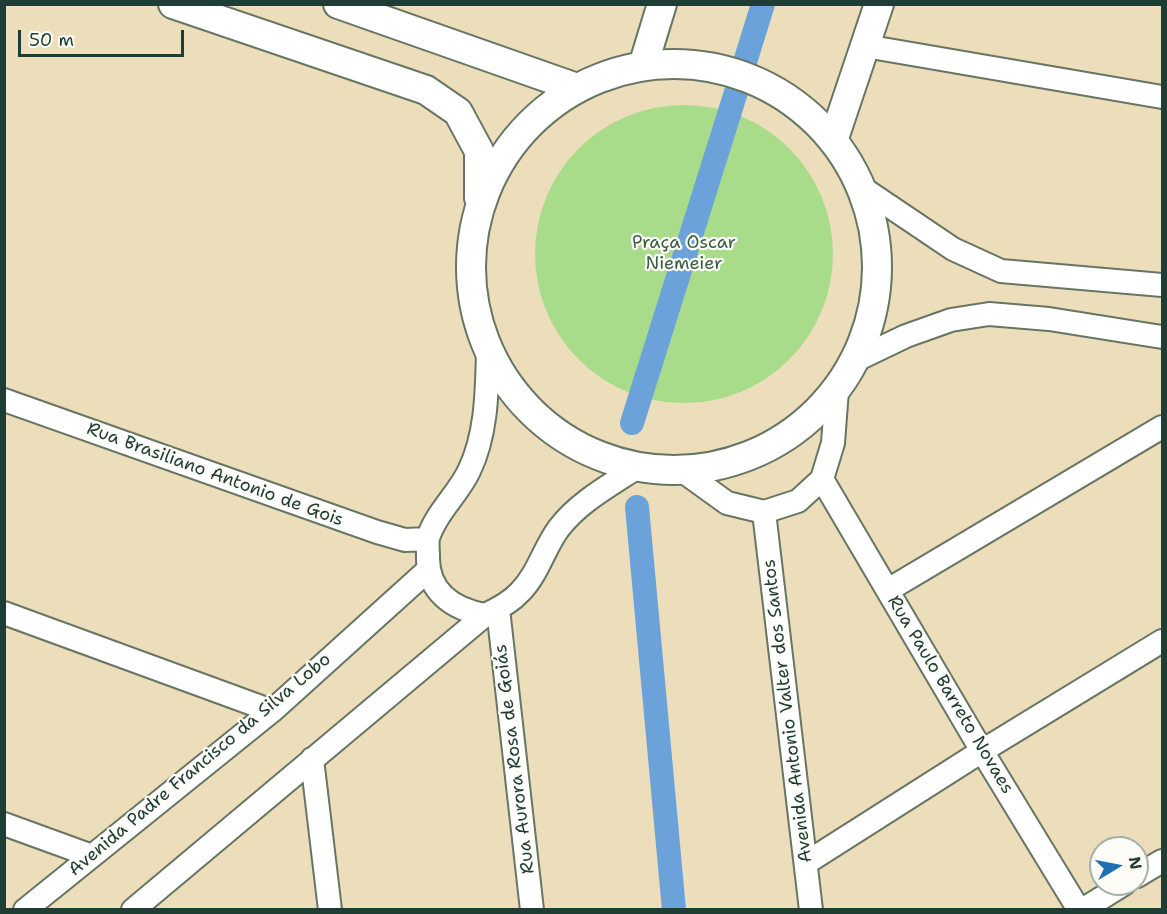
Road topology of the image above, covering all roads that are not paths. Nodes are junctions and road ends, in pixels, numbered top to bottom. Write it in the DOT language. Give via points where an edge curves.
graph roads {
  1 [pos="173,4"];
  2 [pos="338,4"];
  3 [pos="662,4"];
  4 [pos="879,4"];
  5 [pos="865,46"];
  6 [pos="643,66"];
  7 [pos="577,88"];
  8 [pos="1162,98"];
  9 [pos="833,141"];
  10 [pos="861,187"];
  11 [pos="480,208"];
  12 [pos="1162,285"];
  13 [pos="1162,337"];
  14 [pos="489,350"];
  15 [pos="856,360"];
  16 [pos="837,390"];
  17 [pos="4,400"];
  18 [pos="1162,427"];
  19 [pos="636,468"];
  20 [pos="684,472"];
  21 [pos="822,479"];
  22 [pos="764,512"];
  23 [pos="428,538"];
  24 [pos="427,571"];
  25 [pos="888,590"];
  26 [pos="492,612"];
  27 [pos="4,613"];
  28 [pos="1162,641"];
  29 [pos="272,711"];
  30 [pos="982,751"];
  31 [pos="312,759"];
  32 [pos="4,824"];
  33 [pos="92,856"];
  34 [pos="1162,861"];
  35 [pos="806,863"];
  36 [pos="1149,869"];
  37 [pos="1103,896"];
  38 [pos="25,909"];
  39 [pos="133,909"];
  40 [pos="330,909"];
  41 [pos="532,909"];
  42 [pos="811,909"];
  43 [pos="1080,909"];
  1 -- 11 [label="street" via="426,90 458,112 479,151"];
  2 -- 7 [label="street"];
  3 -- 6 [label="street"];
  4 -- 5 [label="street"];
  5 -- 8 [label="street"];
  5 -- 9 [label="street"];
  6 -- 7 [label="street" via="609,74"];
  6 -- 9 [label="street" via="696,64 748,77 795,103"];
  7 -- 11 [label="street" via="535,119 501,160"];
  9 -- 10 [label="street"];
  10 -- 12 [label="street" via="953,249 1001,271"];
  10 -- 15 [label="street" via="876,244 874,303"];
  11 -- 14 [label="street" via="471,255 474,303"];
  13 -- 15 [label="street" via="989,314 951,320"];
  14 -- 19 [label="street" via="513,392 548,427 589,453"];
  14 -- 23 [label="street" via="481,439 469,472"];
  15 -- 16 [label="street"];
  16 -- 20 [label="street" via="795,433 742,460"];
  16 -- 21 [label="street" via="833,443"];
  17 -- 23 [label="street, Rua Brasiliano Antonio de Gois" via="376,532 405,540"];
  18 -- 25 [label="street"];
  19 -- 20 [label="street"];
  19 -- 26 [label="street" via="576,509 557,530 522,591"];
  20 -- 22 [label="street" via="727,503"];
  21 -- 22 [label="street" via="798,501"];
  21 -- 25 [label="street, Rua Paulo Barreto Novaes"];
  22 -- 35 [label="street, Avenida Antonio Valter dos Santos"];
  23 -- 24 [label="street"];
  24 -- 26 [label="street" via="438,591 453,604 469,612"];
  24 -- 29 [label="street, Avenida Padre Francisco da Silva Lobo"];
  25 -- 30 [label="street, Rua Paulo Barreto Novaes"];
  26 -- 31 [label="street"];
  26 -- 41 [label="street, Rua Aurora Rosa de Goiás"];
  27 -- 29 [label="street"];
  28 -- 30 [label="street"];
  29 -- 33 [label="street, Avenida Padre Francisco da Silva Lobo"];
  30 -- 35 [label="street"];
  30 -- 43 [label="street, Rua Paulo Barreto Novaes"];
  31 -- 39 [label="street"];
  31 -- 40 [label="street"];
  32 -- 33 [label="street"];
  33 -- 38 [label="street, Avenida Padre Francisco da Silva Lobo"];
  34 -- 36 [label="street"];
  35 -- 42 [label="street, Avenida Antonio Valter dos Santos"];
  37 -- 43 [label="street"];
}
